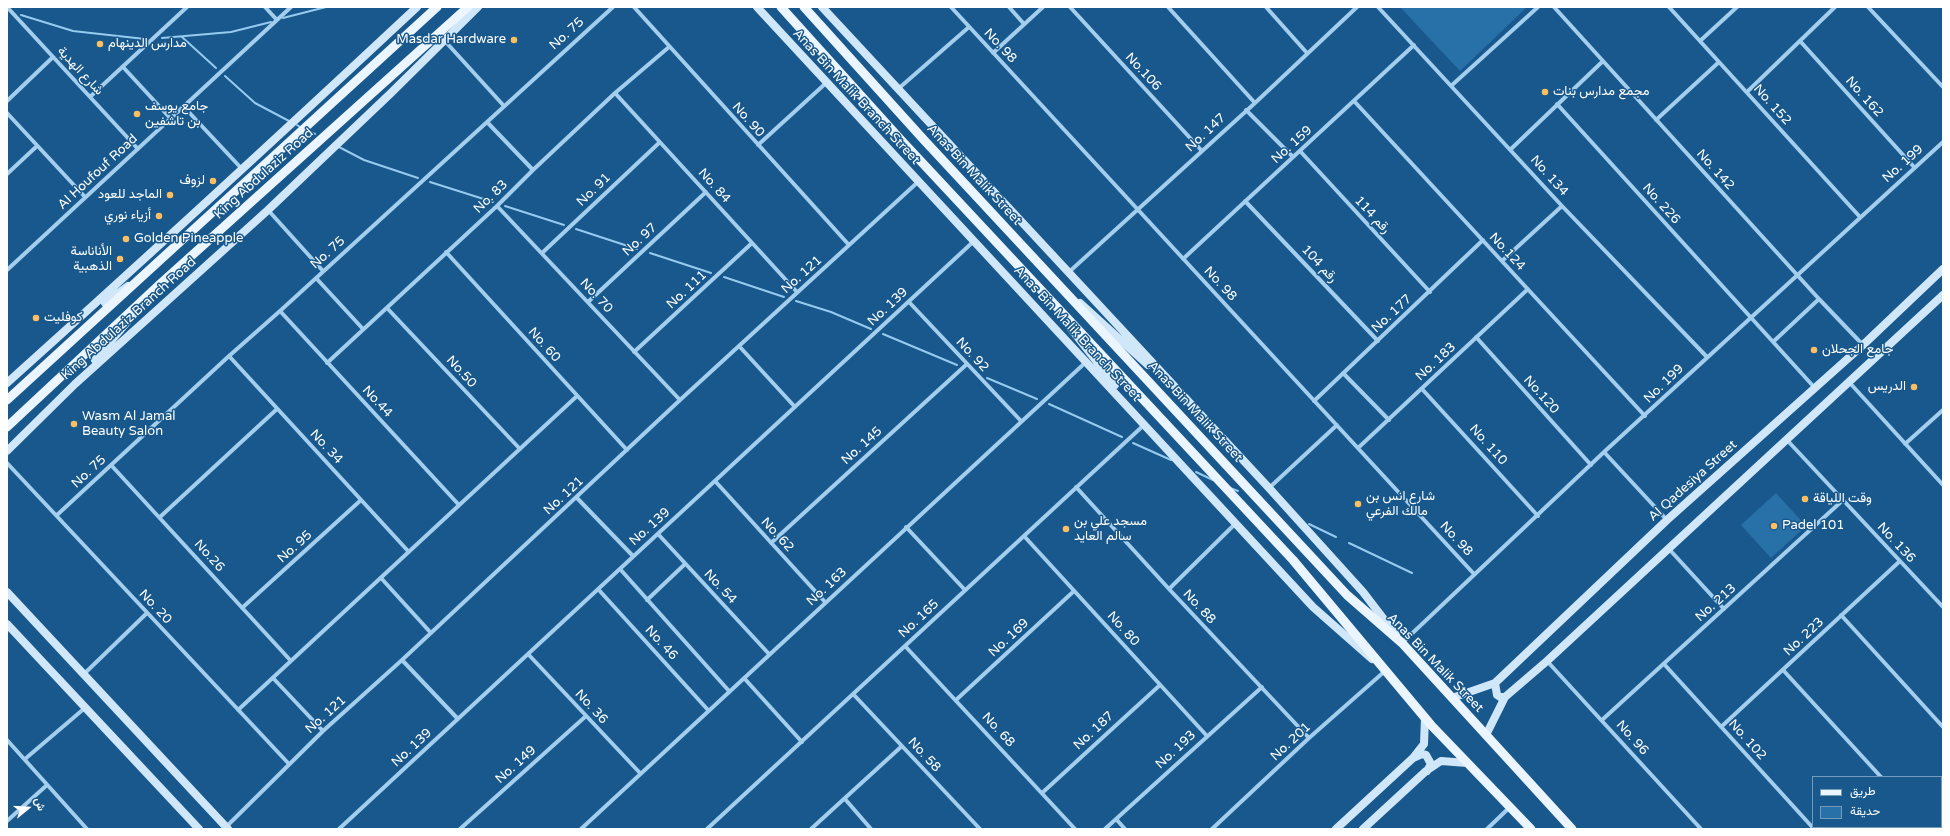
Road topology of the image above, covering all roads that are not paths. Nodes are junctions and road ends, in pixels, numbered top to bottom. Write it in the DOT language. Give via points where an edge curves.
graph roads {
  1 [pos="7,7"];
  2 [pos="187,7"];
  3 [pos="265,7"];
  4 [pos="291,7"];
  5 [pos="416,7"];
  6 [pos="437,7"];
  7 [pos="468,7"];
  8 [pos="478,7"];
  9 [pos="482,7"];
  10 [pos="613,7"];
  11 [pos="634,7"];
  12 [pos="756,7"];
  13 [pos="781,7"];
  14 [pos="804,7"];
  15 [pos="822,7"];
  16 [pos="950,7"];
  17 [pos="1009,7"];
  18 [pos="1043,7"];
  19 [pos="1070,7"];
  20 [pos="1168,7"];
  21 [pos="1266,7"];
  22 [pos="1357,7"];
  23 [pos="1378,7"];
  24 [pos="1538,7"];
  25 [pos="1554,7"];
  26 [pos="1669,7"];
  27 [pos="1737,7"];
  28 [pos="1835,7"];
  29 [pos="1868,7"];
  30 [pos="277,20"];
  31 [pos="1024,24"];
  32 [pos="970,27"];
  33 [pos="444,40"];
  34 [pos="1700,41"];
  35 [pos="1800,41"];
  36 [pos="1414,45"];
  37 [pos="669,47"];
  38 [pos="1307,52"];
  39 [pos="993,53"];
  40 [pos="53,57"];
  41 [pos="1603,61"];
  42 [pos="1719,62"];
  43 [pos="123,66"];
  44 [pos="826,83"];
  45 [pos="1451,86"];
  46 [pos="1943,87"];
  47 [pos="898,89"];
  48 [pos="1747,92"];
  49 [pos="616,93"];
  50 [pos="91,96"];
  51 [pos="7,101"];
  52 [pos="1354,101"];
  53 [pos="1255,103"];
  54 [pos="1557,104"];
  55 [pos="504,106"];
  56 [pos="184,107"];
  57 [pos="1246,110"];
  58 [pos="7,113"];
  59 [pos="171,119"];
  60 [pos="1656,120"];
  61 [pos="487,122"];
  62 [pos="660,142"];
  63 [pos="1943,142"];
  64 [pos="758,145"];
  65 [pos="37,146"];
  66 [pos="138,149"];
  67 [pos="1511,149"];
  68 [pos="1202,151"];
  69 [pos="1300,151"];
  70 [pos="1293,157"];
  71 [pos="1914,167"];
  72 [pos="242,170"];
  73 [pos="533,170"];
  74 [pos="7,174"];
  75 [pos="918,181"];
  76 [pos="706,192"];
  77 [pos="85,197"];
  78 [pos="1246,201"];
  79 [pos="497,206"];
  80 [pos="1562,206"];
  81 [pos="268,210"];
  82 [pos="1138,210"];
  83 [pos="1860,217"];
  84 [pos="1483,240"];
  85 [pos="974,241"];
  86 [pos="752,243"];
  87 [pos="849,245"];
  88 [pos="446,252"];
  89 [pos="542,253"];
  90 [pos="1183,259"];
  91 [pos="1502,261"];
  92 [pos="1943,269"];
  93 [pos="7,270"];
  94 [pos="323,271"];
  95 [pos="1046,271"];
  96 [pos="1068,272"];
  97 [pos="146,275"];
  98 [pos="1797,275"];
  99 [pos="316,278"];
  100 [pos="159,285"];
  101 [pos="1042,290"];
  102 [pos="1528,290"];
  103 [pos="797,292"];
  104 [pos="1430,292"];
  105 [pos="1943,294"];
  106 [pos="1819,300"];
  107 [pos="588,302"];
  108 [pos="909,302"];
  109 [pos="387,308"];
  110 [pos="280,312"];
  111 [pos="1751,317"];
  112 [pos="363,329"];
  113 [pos="1476,337"];
  114 [pos="1378,341"];
  115 [pos="1774,341"];
  116 [pos="1862,345"];
  117 [pos="739,346"];
  118 [pos="46,348"];
  119 [pos="634,352"];
  120 [pos="229,356"];
  121 [pos="1707,357"];
  122 [pos="1086,361"];
  123 [pos="327,363"];
  124 [pos="967,364"];
  125 [pos="1343,373"];
  126 [pos="1848,382"];
  127 [pos="7,383"];
  128 [pos="75,384"];
  129 [pos="1814,387"];
  130 [pos="1422,389"];
  131 [pos="577,396"];
  132 [pos="7,400"];
  133 [pos="680,400"];
  134 [pos="1314,401"];
  135 [pos="795,407"];
  136 [pos="277,410"];
  137 [pos="1943,410"];
  138 [pos="1198,411"];
  139 [pos="1645,416"];
  140 [pos="1389,420"];
  141 [pos="1021,421"];
  142 [pos="1145,424"];
  143 [pos="1337,425"];
  144 [pos="7,427"];
  145 [pos="1786,439"];
  146 [pos="1906,444"];
  147 [pos="1358,448"];
  148 [pos="520,449"];
  149 [pos="626,450"];
  150 [pos="7,452"];
  151 [pos="1604,452"];
  152 [pos="7,463"];
  153 [pos="111,465"];
  154 [pos="1591,465"];
  155 [pos="714,481"];
  156 [pos="1943,485"];
  157 [pos="1076,487"];
  158 [pos="1269,488"];
  159 [pos="577,498"];
  160 [pos="361,500"];
  161 [pos="1843,500"];
  162 [pos="459,505"];
  163 [pos="57,515"];
  164 [pos="1538,516"];
  165 [pos="160,517"];
  166 [pos="1667,520"];
  167 [pos="1236,523"];
  168 [pos="906,528"];
  169 [pos="658,534"];
  170 [pos="1024,536"];
  171 [pos="771,543"];
  172 [pos="1668,548"];
  173 [pos="408,551"];
  174 [pos="633,556"];
  175 [pos="1900,561"];
  176 [pos="685,564"];
  177 [pos="620,569"];
  178 [pos="1474,574"];
  179 [pos="381,578"];
  180 [pos="598,589"];
  181 [pos="1169,589"];
  182 [pos="965,590"];
  183 [pos="1074,591"];
  184 [pos="7,592"];
  185 [pos="647,600"];
  186 [pos="825,602"];
  187 [pos="1943,606"];
  188 [pos="242,608"];
  189 [pos="1724,609"];
  190 [pos="146,613"];
  191 [pos="1841,615"];
  192 [pos="7,624"];
  193 [pos="431,632"];
  194 [pos="1402,643"];
  195 [pos="905,646"];
  196 [pos="528,654"];
  197 [pos="769,654"];
  198 [pos="402,660"];
  199 [pos="291,661"];
  200 [pos="1547,661"];
  201 [pos="1664,664"];
  202 [pos="1783,670"];
  203 [pos="1385,671"];
  204 [pos="84,674"];
  205 [pos="273,678"];
  206 [pos="744,678"];
  207 [pos="1495,683"];
  208 [pos="1160,685"];
  209 [pos="1262,687"];
  210 [pos="729,691"];
  211 [pos="854,694"];
  212 [pos="1505,697"];
  213 [pos="1452,698"];
  214 [pos="956,700"];
  215 [pos="86,707"];
  216 [pos="238,710"];
  217 [pos="708,710"];
  218 [pos="586,716"];
  219 [pos="1425,718"];
  220 [pos="458,719"];
  221 [pos="1602,720"];
  222 [pos="1721,727"];
  223 [pos="1943,727"];
  224 [pos="323,731"];
  225 [pos="1486,735"];
  226 [pos="1207,736"];
  227 [pos="1309,738"];
  228 [pos="7,740"];
  229 [pos="802,742"];
  230 [pos="902,746"];
  231 [pos="1414,758"];
  232 [pos="25,760"];
  233 [pos="1467,763"];
  234 [pos="289,764"];
  235 [pos="1426,771"];
  236 [pos="640,773"];
  237 [pos="1880,776"];
  238 [pos="48,785"];
  239 [pos="1042,793"];
  240 [pos="845,799"];
  241 [pos="1510,807"];
  242 [pos="1116,819"];
  243 [pos="7,821"];
  244 [pos="344,825"];
  245 [pos="1812,827"];
  246 [pos="227,828"];
  247 [pos="87,829"];
  248 [pos="199,829"];
  249 [pos="339,829"];
  250 [pos="348,829"];
  251 [pos="460,829"];
  252 [pos="581,829"];
  253 [pos="708,829"];
  254 [pos="811,829"];
  255 [pos="871,829"];
  256 [pos="980,829"];
  257 [pos="1075,829"];
  258 [pos="1105,829"];
  259 [pos="1125,829"];
  260 [pos="1212,829"];
  261 [pos="1336,829"];
  262 [pos="1363,829"];
  263 [pos="1487,829"];
  264 [pos="1531,829"];
  265 [pos="1572,829"];
  266 [pos="1701,829"];
  1 -- 40 [label="street, شارع الهدية"];
  2 -- 43 [label="street"];
  3 -- 30 [label="street"];
  4 -- 30 [label="street, Al Houfouf Road"];
  5 -- 72 [label="street"];
  6 -- 97 [label="main road, King Abdulaziz Road"];
  7 -- 100 [label="main road, King Abdulaziz Road"];
  8 -- 33 [label="street, King Abdulaziz Branch Road"];
  9 -- 33 [label="street"];
  10 -- 55 [label="street, No. 75"];
  11 -- 37 [label="street, No. 90"];
  12 -- 44 [label="street, Anas Bin Malik Branch Street"];
  13 -- 101 [label="main road"];
  14 -- 95 [label="main road, Anas Bin Malik Street"];
  15 -- 47 [label="street"];
  16 -- 32 [label="street, No. 98"];
  17 -- 31 [label="street"];
  18 -- 31 [label="street"];
  19 -- 68 [label="street, No.106"];
  20 -- 53 [label="street"];
  21 -- 38 [label="street"];
  22 -- 38 [label="street, No. 147"];
  23 -- 36 [label="street, No. 134"];
  24 -- 45 [label="street"];
  25 -- 41 [label="street, No. 142"];
  26 -- 34 [label="street, No. 152"];
  27 -- 34 [label="street"];
  28 -- 35 [label="street"];
  29 -- 46 [label="street"];
  30 -- 56 [label="street, Al Houfouf Road"];
  31 -- 39 [label="street"];
  32 -- 39 [label="street, No. 98"];
  32 -- 47 [label="street"];
  33 -- 55 [label="street"];
  33 -- 81 [label="street, King Abdulaziz Branch Road"];
  34 -- 42 [label="street, No. 152"];
  35 -- 48 [label="street"];
  35 -- 71 [label="street, No. 162"];
  36 -- 45 [label="street, No. 134"];
  36 -- 52 [label="street, No. 159"];
  37 -- 49 [label="street, No. 83"];
  37 -- 64 [label="street, No. 90"];
  38 -- 53 [label="street, No. 147"];
  39 -- 82 [label="street, No. 98"];
  40 -- 50 [label="street, شارع الهدية"];
  40 -- 51 [label="street"];
  41 -- 54 [label="street"];
  41 -- 60 [label="street, No. 142"];
  42 -- 48 [label="street, No. 152"];
  42 -- 60 [label="street"];
  43 -- 50 [label="street"];
  43 -- 59 [label="street"];
  44 -- 64 [label="street"];
  44 -- 75 [label="street, Anas Bin Malik Branch Street"];
  45 -- 67 [label="street, No. 134"];
  47 -- 96 [label="street"];
  48 -- 83 [label="street, No. 152"];
  49 -- 62 [label="street, No. 84"];
  49 -- 73 [label="street, No. 83"];
  50 -- 66 [label="street, شارع الهدية"];
  52 -- 69 [label="street, No. 159"];
  52 -- 84 [label="street, No.124"];
  53 -- 57 [label="street, No. 147"];
  54 -- 67 [label="street"];
  54 -- 111 [label="street, No. 226"];
  55 -- 61 [label="street, No. 75"];
  56 -- 59 [label="street, Al Houfouf Road"];
  56 -- 72 [label="street"];
  57 -- 68 [label="street, No. 147"];
  57 -- 70 [label="street"];
  58 -- 65 [label="street"];
  59 -- 66 [label="street, Al Houfouf Road"];
  60 -- 98 [label="street, No. 142"];
  61 -- 73 [label="street"];
  61 -- 94 [label="street, No. 75"];
  62 -- 76 [label="street, No. 84"];
  62 -- 89 [label="street, No. 91"];
  63 -- 71 [label="street, No. 199"];
  64 -- 87 [label="street, No. 90"];
  65 -- 74 [label="street"];
  65 -- 77 [label="street"];
  66 -- 77 [label="street, Al Houfouf Road"];
  67 -- 80 [label="street, No. 134"];
  68 -- 82 [label="street, No. 147"];
  69 -- 70 [label="street, No. 159"];
  69 -- 104 [label="street, رقم 114"];
  70 -- 78 [label="street, No. 159"];
  71 -- 83 [label="street, No. 199"];
  72 -- 118 [label="street"];
  73 -- 79 [label="street, No. 83"];
  75 -- 85 [label="street, Anas Bin Malik Branch Street"];
  75 -- 87 [label="street, No. 121"];
  76 -- 86 [label="street, No. 84"];
  76 -- 107 [label="street, No. 97"];
  77 -- 93 [label="street, Al Houfouf Road"];
  78 -- 90 [label="street, No. 159"];
  78 -- 114 [label="street, رقم 104"];
  79 -- 88 [label="street, No. 83"];
  79 -- 89 [label="street, No. 70"];
  80 -- 91 [label="street"];
  80 -- 121 [label="street, No. 134"];
  81 -- 94 [label="street"];
  81 -- 128 [label="street, King Abdulaziz Branch Road"];
  82 -- 90 [label="street, No. 98"];
  82 -- 96 [label="street, No. 147"];
  83 -- 98 [label="street, No. 199"];
  84 -- 91 [label="street, No.124"];
  84 -- 104 [label="street, No. 177"];
  85 -- 108 [label="street, No. 139"];
  85 -- 122 [label="street, Anas Bin Malik Branch Street"];
  86 -- 103 [label="street, No. 84"];
  86 -- 119 [label="street, No. 111"];
  87 -- 103 [label="street, No. 121"];
  88 -- 109 [label="street, No. 83"];
  88 -- 131 [label="street, No. 60"];
  89 -- 107 [label="street, No. 70"];
  90 -- 134 [label="street, No. 98"];
  91 -- 102 [label="street, No.124"];
  92 -- 116 [label="street, Al Qadesiya Street"];
  94 -- 99 [label="street, No. 75"];
  95 -- 138 [label="street"];
  95 -- 194 [label="main road, Anas Bin Malik Street" via="1347,595"];
  96 -- 138 [label="street"];
  97 -- 118 [label="street" via="116,293 65,336"];
  97 -- 132 [label="main road, King Abdulaziz Road"];
  98 -- 106 [label="street, No. 142"];
  98 -- 111 [label="street, No. 199"];
  99 -- 110 [label="street, No. 75"];
  99 -- 112 [label="street"];
  100 -- 128 [label="street"];
  100 -- 144 [label="main road, King Abdulaziz Road"];
  101 -- 142 [label="street"];
  101 -- 203 [label="main road" via="1293,560"];
  102 -- 113 [label="street, No. 183"];
  102 -- 139 [label="street, No.124"];
  103 -- 117 [label="street, No. 121"];
  104 -- 114 [label="street, No. 177"];
  105 -- 126 [label="street"];
  106 -- 115 [label="street"];
  106 -- 116 [label="street, No. 142"];
  107 -- 119 [label="street, No. 70"];
  108 -- 124 [label="street, No. 92"];
  108 -- 135 [label="street, No. 139"];
  109 -- 112 [label="street, No. 83"];
  109 -- 148 [label="street, No.50"];
  110 -- 120 [label="street, No. 75"];
  110 -- 123 [label="street, No.44"];
  111 -- 115 [label="street, No. 226"];
  111 -- 121 [label="street, No. 199"];
  112 -- 123 [label="street, No. 83"];
  113 -- 130 [label="street, No. 183"];
  113 -- 154 [label="street, No.120"];
  114 -- 125 [label="street, No. 177"];
  115 -- 129 [label="street, No. 226"];
  116 -- 166 [label="street, Al Qadesiya Street"];
  117 -- 133 [label="street, No. 121"];
  117 -- 135 [label="street"];
  118 -- 127 [label="street"];
  119 -- 133 [label="street, No. 70"];
  120 -- 136 [label="street, No. 34"];
  120 -- 153 [label="street, No. 75"];
  121 -- 139 [label="street, No. 199"];
  122 -- 141 [label="street, No. 163"];
  122 -- 142 [label="street, Anas Bin Malik Branch Street"];
  123 -- 162 [label="street, No.44"];
  124 -- 141 [label="street, No. 92"];
  124 -- 171 [label="street, No. 145"];
  125 -- 134 [label="street, No. 177"];
  125 -- 140 [label="street"];
  126 -- 145 [label="street"];
  126 -- 146 [label="street"];
  128 -- 150 [label="street, King Abdulaziz Branch Road"];
  130 -- 140 [label="street, No. 183"];
  130 -- 164 [label="street, No. 110"];
  131 -- 148 [label="street"];
  131 -- 149 [label="street, No. 60"];
  133 -- 149 [label="street, No. 121"];
  134 -- 143 [label="street, No. 98"];
  135 -- 155 [label="street, No. 139"];
  136 -- 160 [label="street, No. 34"];
  136 -- 165 [label="street"];
  137 -- 146 [label="street"];
  138 -- 158 [label="street"];
  139 -- 151 [label="street, No. 199"];
  140 -- 147 [label="street, No. 183"];
  141 -- 168 [label="street, No. 163"];
  142 -- 157 [label="street, No. 165"];
  142 -- 167 [label="street, Anas Bin Malik Branch Street"];
  143 -- 147 [label="street, No. 98"];
  143 -- 158 [label="street"];
  145 -- 161 [label="street, No. 136"];
  145 -- 172 [label="street"];
  146 -- 156 [label="street"];
  147 -- 178 [label="street, No. 98"];
  148 -- 162 [label="street"];
  149 -- 159 [label="street, No. 121"];
  151 -- 154 [label="street, No. 199"];
  151 -- 166 [label="street"];
  152 -- 163 [label="street, No. 20"];
  153 -- 163 [label="street, No. 75"];
  153 -- 165 [label="street, No.26"];
  154 -- 164 [label="street, No. 199"];
  155 -- 169 [label="street, No. 139"];
  155 -- 171 [label="street, No. 62"];
  157 -- 170 [label="street, No. 165"];
  157 -- 181 [label="street, No. 88"];
  158 -- 194 [label="street" via="1363,592"];
  159 -- 174 [label="street"];
  159 -- 193 [label="street, No. 121"];
  160 -- 173 [label="street, No. 34"];
  160 -- 188 [label="street, No. 95"];
  161 -- 175 [label="street, No. 136"];
  161 -- 189 [label="street, No. 213"];
  162 -- 173 [label="street"];
  163 -- 190 [label="street, No. 20"];
  164 -- 178 [label="street, No. 199"];
  165 -- 188 [label="street, No.26"];
  166 -- 207 [label="street, Al Qadesiya Street"];
  167 -- 181 [label="street"];
  167 -- 203 [label="street, Anas Bin Malik Branch Street" via="1313,607"];
  168 -- 182 [label="street"];
  168 -- 186 [label="street, No. 163"];
  169 -- 174 [label="street, No. 139"];
  169 -- 176 [label="street, No. 54"];
  170 -- 182 [label="street, No. 165"];
  170 -- 183 [label="street, No. 80"];
  171 -- 186 [label="street, No. 62"];
  172 -- 189 [label="street"];
  172 -- 200 [label="street"];
  173 -- 179 [label="street"];
  174 -- 177 [label="street, No. 139"];
  175 -- 187 [label="street, No. 136"];
  175 -- 191 [label="street, No. 223"];
  176 -- 185 [label="street"];
  176 -- 197 [label="street, No. 54"];
  177 -- 180 [label="street, No. 139"];
  177 -- 185 [label="street"];
  178 -- 194 [label="street, No. 199"];
  179 -- 193 [label="street"];
  179 -- 199 [label="street"];
  180 -- 196 [label="street, No. 139"];
  180 -- 217 [label="street, No. 46"];
  181 -- 209 [label="street, No. 88"];
  182 -- 195 [label="street, No. 165"];
  183 -- 208 [label="street, No. 80"];
  183 -- 214 [label="street, No. 169"];
  184 -- 204 [label="street"];
  185 -- 210 [label="street"];
  186 -- 197 [label="street, No. 163"];
  188 -- 199 [label="street, No.26"];
  189 -- 201 [label="street, No. 213"];
  190 -- 204 [label="street"];
  190 -- 216 [label="street, No. 20"];
  191 -- 202 [label="street, No. 223"];
  191 -- 223 [label="street"];
  192 -- 215 [label="street"];
  193 -- 198 [label="street, No. 121"];
  194 -- 213 [label="main road, Anas Bin Malik Street"];
  195 -- 211 [label="street, No. 165"];
  195 -- 214 [label="street, No. 68"];
  196 -- 218 [label="street, No. 36"];
  196 -- 220 [label="street, No. 139"];
  197 -- 206 [label="street, No. 163"];
  198 -- 220 [label="street"];
  198 -- 224 [label="street, No. 121"];
  199 -- 205 [label="street"];
  200 -- 212 [label="street"];
  200 -- 221 [label="street, No. 96"];
  201 -- 221 [label="street, No. 213"];
  201 -- 222 [label="street, No. 102"];
  202 -- 222 [label="street, No. 223"];
  202 -- 237 [label="street"];
  203 -- 219 [label="main road"];
  203 -- 227 [label="street, No. 201"];
  204 -- 246 [label="street"];
  205 -- 216 [label="street"];
  205 -- 224 [label="street"];
  206 -- 210 [label="street, No. 163"];
  206 -- 229 [label="street"];
  207 -- 212 [label="street" via="1497,695"];
  207 -- 213 [label="street, Al Qadesiya Street"];
  208 -- 226 [label="street, No. 80"];
  208 -- 239 [label="street, No. 187"];
  209 -- 226 [label="street, No. 193"];
  209 -- 227 [label="street, No. 88"];
  210 -- 217 [label="street, No. 163"];
  211 -- 229 [label="street, No. 165"];
  211 -- 230 [label="street, No. 58"];
  212 -- 225 [label="street"];
  213 -- 225 [label="main road, Anas Bin Malik Street"];
  214 -- 239 [label="street, No. 68"];
  215 -- 232 [label="street"];
  215 -- 248 [label="street"];
  216 -- 234 [label="street, No. 20"];
  217 -- 236 [label="street, No. 163"];
  218 -- 236 [label="street, No. 36"];
  218 -- 251 [label="street, No. 149"];
  219 -- 231 [label="street" via="1424,744"];
  219 -- 233 [label="main road"];
  220 -- 244 [label="street, No. 139"];
  221 -- 266 [label="street, No. 96"];
  222 -- 245 [label="street, No. 102"];
  224 -- 234 [label="street, No. 121"];
  225 -- 265 [label="main road, Anas Bin Malik Street"];
  226 -- 242 [label="street, No. 193"];
  227 -- 260 [label="street, No. 201"];
  228 -- 232 [label="street"];
  229 -- 253 [label="street, No. 165"];
  230 -- 240 [label="street"];
  230 -- 256 [label="street, No. 58"];
  231 -- 235 [label="street" via="1426,754 1431,764"];
  231 -- 261 [label="street"];
  232 -- 238 [label="street"];
  233 -- 235 [label="street" via="1441,761"];
  233 -- 241 [label="main road"];
  234 -- 246 [label="street, No. 121"];
  235 -- 262 [label="street"];
  236 -- 252 [label="street, No. 163"];
  238 -- 243 [label="street"];
  238 -- 247 [label="street"];
  239 -- 257 [label="street, No. 68"];
  240 -- 254 [label="street"];
  240 -- 255 [label="street"];
  241 -- 263 [label="street"];
  241 -- 264 [label="main road"];
  242 -- 258 [label="street, No. 193"];
  242 -- 259 [label="street"];
  244 -- 249 [label="street, No. 139"];
  244 -- 250 [label="street"];
}
